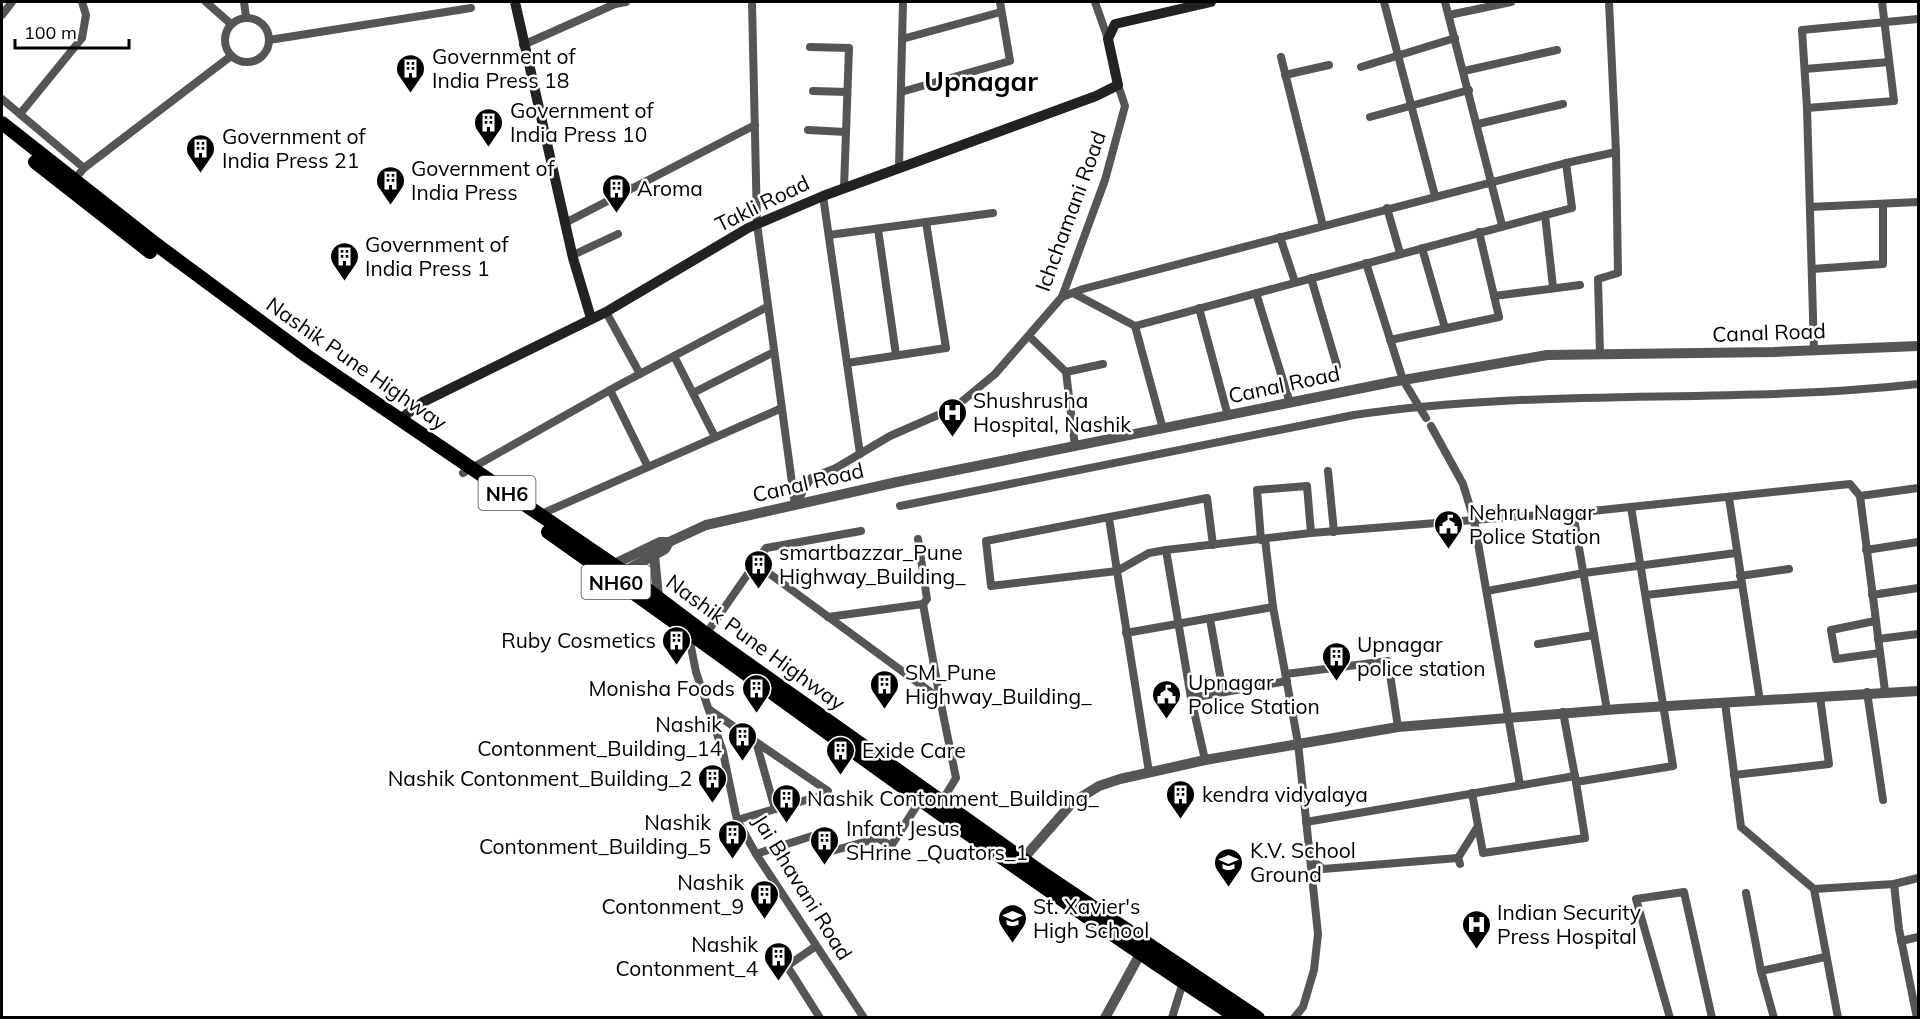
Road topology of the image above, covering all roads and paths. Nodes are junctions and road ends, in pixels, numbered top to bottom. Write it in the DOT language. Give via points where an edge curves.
graph roads {
  1 [pos="12,2"];
  2 [pos="82,2"];
  3 [pos="207,2"];
  4 [pos="243,2"];
  5 [pos="515,2"];
  6 [pos="626,2"];
  7 [pos="752,2"];
  8 [pos="903,2"];
  9 [pos="1000,2"];
  10 [pos="1095,2"];
  11 [pos="1210,2"];
  12 [pos="1384,2"];
  13 [pos="1445,2"];
  14 [pos="1511,2"];
  15 [pos="1609,2"];
  16 [pos="1882,2"];
  17 [pos="615,3"];
  18 [pos="471,8"];
  19 [pos="1001,12"];
  20 [pos="2,15"];
  21 [pos="1449,15"];
  22 [pos="246,17"];
  23 [pos="1918,19"];
  24 [pos="1884,22"];
  25 [pos="231,24"];
  26 [pos="1455,38"];
  27 [pos="902,39"];
  28 [pos="1108,39"];
  29 [pos="269,40"];
  30 [pos="524,45"];
  31 [pos="810,47"];
  32 [pos="1557,50"];
  33 [pos="1399,55"];
  34 [pos="231,56"];
  35 [pos="1281,57"];
  36 [pos="1889,62"];
  37 [pos="1329,65"];
  38 [pos="1361,67"];
  39 [pos="1805,69"];
  40 [pos="1464,71"];
  41 [pos="1285,75"];
  42 [pos="1118,85"];
  43 [pos="1469,90"];
  44 [pos="813,91"];
  45 [pos="847,92"];
  46 [pos="902,92"];
  47 [pos="2,99"];
  48 [pos="1563,104"];
  49 [pos="1412,105"];
  50 [pos="1807,108"];
  51 [pos="20,114"];
  52 [pos="1370,117"];
  53 [pos="2,123"];
  54 [pos="1478,124"];
  55 [pos="755,125"];
  56 [pos="808,130"];
  57 [pos="846,132"];
  58 [pos="2,135"];
  59 [pos="1616,152"];
  60 [pos="1566,163"];
  61 [pos="899,167"];
  62 [pos="84,168"];
  63 [pos="74,180"];
  64 [pos="1491,182"];
  65 [pos="844,188"];
  66 [pos="824,196"];
  67 [pos="1435,196"];
  68 [pos="1918,202"];
  69 [pos="1883,204"];
  70 [pos="1810,207"];
  71 [pos="1387,208"];
  72 [pos="993,213"];
  73 [pos="1545,215"];
  74 [pos="926,222"];
  75 [pos="565,223"];
  76 [pos="757,224"];
  77 [pos="1323,225"];
  78 [pos="1502,225"];
  79 [pos="878,229"];
  80 [pos="1479,232"];
  81 [pos="618,234"];
  82 [pos="829,235"];
  83 [pos="1280,237"];
  84 [pos="1422,248"];
  85 [pos="1400,253"];
  86 [pos="573,255"];
  87 [pos="1365,263"];
  88 [pos="1812,269"];
  89 [pos="1311,278"];
  90 [pos="1295,282"];
  91 [pos="1580,285"];
  92 [pos="1553,287"];
  93 [pos="1073,293"];
  94 [pos="1256,293"];
  95 [pos="1494,296"];
  96 [pos="1062,297"];
  97 [pos="767,307"];
  98 [pos="1199,309"];
  99 [pos="606,312"];
  100 [pos="591,318"];
  101 [pos="1135,326"];
  102 [pos="1445,328"];
  103 [pos="1029,336"];
  104 [pos="1390,340"];
  105 [pos="1918,346"];
  106 [pos="1814,351"];
  107 [pos="774,352"];
  108 [pos="1600,354"];
  109 [pos="896,355"];
  110 [pos="674,356"];
  111 [pos="847,363"];
  112 [pos="1103,364"];
  113 [pos="1337,366"];
  114 [pos="1066,372"];
  115 [pos="640,374"];
  116 [pos="1403,380"];
  117 [pos="1918,384"];
  118 [pos="610,390"];
  119 [pos="693,393"];
  120 [pos="1290,403"];
  121 [pos="1419,405"];
  122 [pos="782,408"];
  123 [pos="1228,416"];
  124 [pos="1426,418"];
  125 [pos="400,419"];
  126 [pos="1431,426"];
  127 [pos="1163,429"];
  128 [pos="715,437"];
  129 [pos="1075,446"];
  130 [pos="860,454"];
  131 [pos="648,467"];
  132 [pos="467,470"];
  133 [pos="1328,471"];
  134 [pos="1918,488"];
  135 [pos="1860,496"];
  136 [pos="1730,498"];
  137 [pos="795,505"];
  138 [pos="900,506"];
  139 [pos="1631,507"];
  140 [pos="1573,513"];
  141 [pos="539,515"];
  142 [pos="1109,518"];
  143 [pos="1474,520"];
  144 [pos="861,531"];
  145 [pos="1334,532"];
  146 [pos="1311,533"];
  147 [pos="918,539"];
  148 [pos="1263,539"];
  149 [pos="669,542"];
  150 [pos="1918,542"];
  151 [pos="1213,545"];
  152 [pos="1166,550"];
  153 [pos="1866,550"];
  154 [pos="1736,553"];
  155 [pos="654,555"];
  156 [pos="755,563"];
  157 [pos="1641,566"];
  158 [pos="1790,568"];
  159 [pos="613,571"];
  160 [pos="1117,571"];
  161 [pos="1584,573"];
  162 [pos="1740,580"];
  163 [pos="1918,588"];
  164 [pos="1487,591"];
  165 [pos="1646,595"];
  166 [pos="1872,595"];
  167 [pos="658,597"];
  168 [pos="923,604"];
  169 [pos="1273,607"];
  170 [pos="828,617"];
  171 [pos="1210,619"];
  172 [pos="1875,621"];
  173 [pos="1179,623"];
  174 [pos="688,632"];
  175 [pos="1126,633"];
  176 [pos="706,634"];
  177 [pos="1918,634"];
  178 [pos="1594,635"];
  179 [pos="1878,639"];
  180 [pos="1538,644"];
  181 [pos="1880,653"];
  182 [pos="1287,677"];
  183 [pos="1885,691"];
  184 [pos="1918,691"];
  185 [pos="1223,692"];
  186 [pos="1867,692"];
  187 [pos="1820,697"];
  188 [pos="1191,698"];
  189 [pos="940,699"];
  190 [pos="1760,700"];
  191 [pos="1725,703"];
  192 [pos="1665,707"];
  193 [pos="710,710"];
  194 [pos="1607,710"];
  195 [pos="1563,712"];
  196 [pos="1508,717"];
  197 [pos="1398,727"];
  198 [pos="756,742"];
  199 [pos="1298,743"];
  200 [pos="1205,760"];
  201 [pos="1149,772"];
  202 [pos="1734,775"];
  203 [pos="1576,779"];
  204 [pos="1520,785"];
  205 [pos="1472,793"];
  206 [pos="921,799"];
  207 [pos="1883,800"];
  208 [pos="942,801"];
  209 [pos="775,808"];
  210 [pos="737,820"];
  211 [pos="1306,822"];
  212 [pos="1478,826"];
  213 [pos="756,854"];
  214 [pos="1310,858"];
  215 [pos="1023,859"];
  216 [pos="1918,878"];
  217 [pos="1894,884"];
  218 [pos="1814,889"];
  219 [pos="1746,893"];
  220 [pos="1918,937"];
  221 [pos="1901,941"];
  222 [pos="816,946"];
  223 [pos="1143,948"];
  224 [pos="1825,957"];
  225 [pos="1761,971"];
  226 [pos="1183,982"];
  227 [pos="820,1017"];
  228 [pos="864,1017"];
  229 [pos="1105,1017"];
  230 [pos="1172,1017"];
  231 [pos="1238,1017"];
  232 [pos="1258,1017"];
  233 [pos="1294,1017"];
  234 [pos="1670,1017"];
  235 [pos="1712,1017"];
  236 [pos="1774,1017"];
  237 [pos="1839,1017"];
  238 [pos="1917,1017"];
  1 -- 20 [label="street"];
  2 -- 51 [label="street" via="86,15 82,38"];
  3 -- 25 [label="street"];
  4 -- 22 [label="street"];
  5 -- 30 [label="main road"];
  6 -- 17 [label="street"];
  7 -- 55 [label="street"];
  8 -- 27 [label="street"];
  9 -- 19 [label="street"];
  10 -- 28 [label="street"];
  11 -- 28 [label="main road" via="1114,24"];
  12 -- 33 [label="street"];
  13 -- 21 [label="street"];
  14 -- 21 [label="street"];
  15 -- 59 [label="street"];
  16 -- 24 [label="street"];
  17 -- 30 [label="street"];
  18 -- 29 [label="street"];
  19 -- 27 [label="street"];
  19 -- 46 [label="street" via="1010,62"];
  21 -- 26 [label="street"];
  22 -- 25 [label="street"];
  22 -- 29 [label="street" via="260,21"];
  23 -- 24 [label="street"];
  24 -- 36 [label="street"];
  24 -- 39 [label="street" via="1802,30"];
  25 -- 34 [label="street" via="224,42"];
  26 -- 33 [label="street"];
  26 -- 40 [label="street"];
  27 -- 46 [label="street"];
  28 -- 42 [label="main road"];
  29 -- 34 [label="street" via="266,52 257,60 246,62"];
  30 -- 75 [label="main road"];
  31 -- 45 [label="street" via="849,48"];
  32 -- 40 [label="street"];
  33 -- 38 [label="street"];
  33 -- 49 [label="street"];
  34 -- 62 [label="street"];
  35 -- 41 [label="street"];
  36 -- 39 [label="street"];
  36 -- 50 [label="street" via="1894,101"];
  37 -- 41 [label="street"];
  39 -- 50 [label="street"];
  40 -- 43 [label="street"];
  41 -- 77 [label="street"];
  42 -- 61 [label="main road, Takli Road"];
  42 -- 96 [label="street, Ichchamani Road" via="1125,106 1105,180"];
  43 -- 49 [label="street"];
  43 -- 54 [label="street"];
  44 -- 45 [label="street"];
  45 -- 57 [label="street"];
  46 -- 61 [label="street"];
  47 -- 51 [label="street"];
  48 -- 54 [label="street"];
  49 -- 52 [label="street"];
  49 -- 67 [label="street"];
  50 -- 70 [label="street"];
  51 -- 62 [label="street"];
  53 -- 63 [label="highway, Nashik Pune Highway"];
  54 -- 64 [label="street"];
  55 -- 75 [label="street"];
  55 -- 76 [label="street"];
  56 -- 57 [label="street"];
  57 -- 65 [label="street"];
  58 -- 132 [label="highway, Nashik Pune Highway / NH60" via="197,286"];
  59 -- 60 [label="street"];
  59 -- 108 [label="street" via="1618,273 1598,279"];
  60 -- 64 [label="street"];
  60 -- 73 [label="street" via="1572,208"];
  61 -- 65 [label="main road, Takli Road"];
  62 -- 63 [label="street"];
  63 -- 125 [label="highway, Nashik Pune Highway / NH6" via="307,356"];
  64 -- 67 [label="street"];
  64 -- 78 [label="street"];
  65 -- 66 [label="main road, Takli Road"];
  66 -- 76 [label="main road, Takli Road"];
  66 -- 82 [label="street"];
  67 -- 71 [label="street"];
  68 -- 69 [label="street"];
  69 -- 70 [label="street"];
  69 -- 88 [label="street" via="1883,264"];
  70 -- 88 [label="street"];
  71 -- 77 [label="street"];
  71 -- 85 [label="street"];
  72 -- 74 [label="street"];
  73 -- 78 [label="street"];
  73 -- 92 [label="street"];
  74 -- 79 [label="street"];
  74 -- 109 [label="street" via="946,348"];
  75 -- 86 [label="main road"];
  76 -- 97 [label="street"];
  76 -- 99 [label="main road, Takli Road"];
  77 -- 83 [label="street"];
  78 -- 80 [label="street"];
  79 -- 82 [label="street"];
  79 -- 109 [label="street"];
  80 -- 84 [label="street"];
  80 -- 95 [label="street"];
  81 -- 86 [label="street"];
  82 -- 111 [label="street"];
  83 -- 90 [label="street"];
  83 -- 93 [label="street"];
  84 -- 85 [label="street"];
  84 -- 102 [label="street"];
  85 -- 87 [label="street"];
  86 -- 100 [label="main road"];
  87 -- 89 [label="street"];
  87 -- 104 [label="street"];
  88 -- 106 [label="street"];
  89 -- 90 [label="street"];
  89 -- 113 [label="street"];
  90 -- 94 [label="street"];
  91 -- 92 [label="street"];
  92 -- 95 [label="street"];
  93 -- 96 [label="street"];
  93 -- 101 [label="street"];
  94 -- 98 [label="street"];
  94 -- 120 [label="street"];
  95 -- 102 [label="street" via="1499,317"];
  96 -- 103 [label="street, Ichchamani Road"];
  97 -- 107 [label="street"];
  97 -- 110 [label="street"];
  98 -- 101 [label="street"];
  98 -- 123 [label="street"];
  99 -- 100 [label="main road, Takli Road"];
  99 -- 115 [label="street"];
  100 -- 125 [label="main road, Takli Road" via="423,402"];
  101 -- 127 [label="street"];
  102 -- 104 [label="street"];
  103 -- 114 [label="street"];
  103 -- 130 [label="street, Ichchamani Road" via="995,374 954,408"];
  104 -- 116 [label="street"];
  105 -- 106 [label="street, Canal Road"];
  106 -- 108 [label="street, Canal Road"];
  107 -- 119 [label="street"];
  107 -- 122 [label="street"];
  108 -- 116 [label="street, Canal Road" via="1547,355"];
  109 -- 111 [label="street"];
  110 -- 115 [label="street"];
  110 -- 119 [label="street"];
  111 -- 130 [label="street"];
  112 -- 114 [label="street"];
  114 -- 129 [label="street"];
  115 -- 118 [label="street"];
  116 -- 120 [label="street, Canal Road"];
  116 -- 121 [label="street"];
  117 -- 121 [label="street" via="1796,394"];
  118 -- 131 [label="street"];
  118 -- 132 [label="street"];
  119 -- 128 [label="street"];
  120 -- 123 [label="street, Canal Road"];
  121 -- 124 [label="street"];
  121 -- 138 [label="street"];
  122 -- 128 [label="street"];
  122 -- 137 [label="street"];
  123 -- 127 [label="street, Canal Road"];
  125 -- 132 [label="highway, Nashik Pune Highway / NH6"];
  126 -- 143 [label="street" via="1463,484"];
  127 -- 129 [label="street, Canal Road"];
  128 -- 131 [label="street"];
  129 -- 137 [label="street, Canal Road"];
  130 -- 137 [label="street, Ichchamani Road" via="810,478"];
  131 -- 141 [label="street"];
  132 -- 141 [label="highway, Nashik Pune Highway / NH6"];
  132 -- 159 [label="highway, Nashik Pune Highway / NH60"];
  133 -- 145 [label="street"];
  134 -- 135 [label="street"];
  135 -- 136 [label="street" via="1850,484"];
  135 -- 153 [label="street"];
  136 -- 139 [label="street"];
  136 -- 154 [label="street"];
  137 -- 149 [label="street, Canal Road" via="706,525"];
  139 -- 140 [label="street"];
  139 -- 157 [label="street"];
  140 -- 143 [label="street"];
  140 -- 161 [label="street"];
  141 -- 159 [label="highway, Nashik Pune Highway / NH6"];
  142 -- 151 [label="street" via="1207,498"];
  142 -- 160 [label="street"];
  142 -- 160 [label="street" via="986,541 991,586"];
  143 -- 145 [label="street"];
  143 -- 164 [label="street"];
  144 -- 156 [label="street" via="765,548"];
  145 -- 146 [label="street"];
  146 -- 148 [label="street"];
  146 -- 148 [label="street" via="1306,486 1257,490"];
  147 -- 168 [label="street" via="927,599"];
  148 -- 151 [label="street"];
  148 -- 169 [label="street"];
  149 -- 155 [label="street, Canal Road"];
  149 -- 159 [label="street, Canal Road" via="660,542"];
  150 -- 153 [label="street"];
  151 -- 152 [label="street"];
  152 -- 160 [label="street" via="1149,553"];
  152 -- 173 [label="street"];
  153 -- 166 [label="street"];
  154 -- 157 [label="street"];
  154 -- 162 [label="street"];
  155 -- 159 [label="street, Canal Road"];
  155 -- 167 [label="street"];
  156 -- 170 [label="street"];
  156 -- 176 [label="street"];
  157 -- 161 [label="street"];
  157 -- 165 [label="street"];
  158 -- 162 [label="street"];
  159 -- 167 [label="highway, Nashik Pune Highway / NH6"];
  159 -- 174 [label="highway, Nashik Pune Highway / NH60"];
  160 -- 175 [label="street"];
  161 -- 164 [label="street"];
  161 -- 178 [label="street"];
  162 -- 165 [label="street"];
  162 -- 190 [label="street"];
  163 -- 166 [label="street"];
  164 -- 196 [label="street"];
  165 -- 192 [label="street"];
  166 -- 172 [label="street"];
  167 -- 176 [label="highway, Nashik Pune Highway / NH6"];
  168 -- 170 [label="street"];
  168 -- 189 [label="street"];
  169 -- 171 [label="street"];
  169 -- 182 [label="street"];
  170 -- 189 [label="street"];
  171 -- 173 [label="street"];
  171 -- 185 [label="street"];
  172 -- 179 [label="street"];
  172 -- 181 [label="street" via="1831,630 1836,659"];
  173 -- 175 [label="street"];
  173 -- 188 [label="street"];
  174 -- 193 [label="street, Jai Bhavani Road" via="696,672"];
  174 -- 206 [label="highway, Nashik Pune Highway / NH60"];
  175 -- 201 [label="street"];
  176 -- 208 [label="highway, Nashik Pune Highway / NH6"];
  177 -- 179 [label="street"];
  178 -- 180 [label="street"];
  178 -- 194 [label="street"];
  179 -- 181 [label="street"];
  181 -- 183 [label="street"];
  182 -- 185 [label="street"];
  182 -- 197 [label="street" via="1388,661"];
  182 -- 199 [label="street"];
  183 -- 184 [label="street"];
  183 -- 186 [label="street"];
  185 -- 188 [label="street"];
  186 -- 187 [label="street"];
  186 -- 207 [label="street"];
  187 -- 190 [label="street"];
  187 -- 202 [label="street" via="1829,764"];
  188 -- 200 [label="street"];
  189 -- 208 [label="street" via="956,778"];
  190 -- 191 [label="street"];
  191 -- 192 [label="street"];
  191 -- 202 [label="street"];
  192 -- 194 [label="street"];
  192 -- 203 [label="street" via="1674,766"];
  193 -- 198 [label="street"];
  193 -- 210 [label="street, Jai Bhavani Road"];
  194 -- 195 [label="street"];
  195 -- 196 [label="street"];
  195 -- 203 [label="street"];
  196 -- 197 [label="street"];
  196 -- 204 [label="street"];
  197 -- 199 [label="street"];
  198 -- 209 [label="street"];
  198 -- 209 [label="street" via="828,791"];
  199 -- 200 [label="street"];
  199 -- 211 [label="street"];
  200 -- 201 [label="street"];
  201 -- 215 [label="street" via="1099,786 1073,802"];
  202 -- 218 [label="street" via="1741,827"];
  203 -- 204 [label="street"];
  203 -- 212 [label="street" via="1585,838 1483,853"];
  204 -- 205 [label="street"];
  205 -- 211 [label="street"];
  205 -- 212 [label="street"];
  206 -- 213 [label="street" via="891,846 878,838 825,853 812,836"];
  206 -- 223 [label="highway, Nashik Pune Highway / NH60"];
  208 -- 215 [label="highway, Nashik Pune Highway / NH60"];
  209 -- 210 [label="street"];
  210 -- 213 [label="street, Jai Bhavani Road"];
  211 -- 214 [label="street"];
  212 -- 214 [label="street" via="1459,861 1323,869"];
  213 -- 222 [label="street, Jai Bhavani Road"];
  214 -- 233 [label="street" via="1318,934 1314,970 1303,1007"];
  215 -- 223 [label="highway, Nashik Pune Highway / NH60"];
  216 -- 217 [label="street"];
  217 -- 218 [label="street"];
  217 -- 221 [label="street"];
  218 -- 224 [label="street"];
  219 -- 225 [label="street"];
  220 -- 221 [label="street"];
  221 -- 238 [label="street"];
  222 -- 227 [label="street" via="787,966"];
  222 -- 228 [label="street, Jai Bhavani Road"];
  223 -- 226 [label="highway, Nashik Pune Highway / NH60"];
  223 -- 229 [label="street"];
  223 -- 232 [label="highway, Nashik Pune Highway / NH60"];
  224 -- 225 [label="street"];
  224 -- 237 [label="street"];
  225 -- 236 [label="street"];
  226 -- 230 [label="street"];
  226 -- 231 [label="highway, Nashik Pune Highway / NH60"];
  234 -- 235 [label="street" via="1636,899 1684,892"];
}
